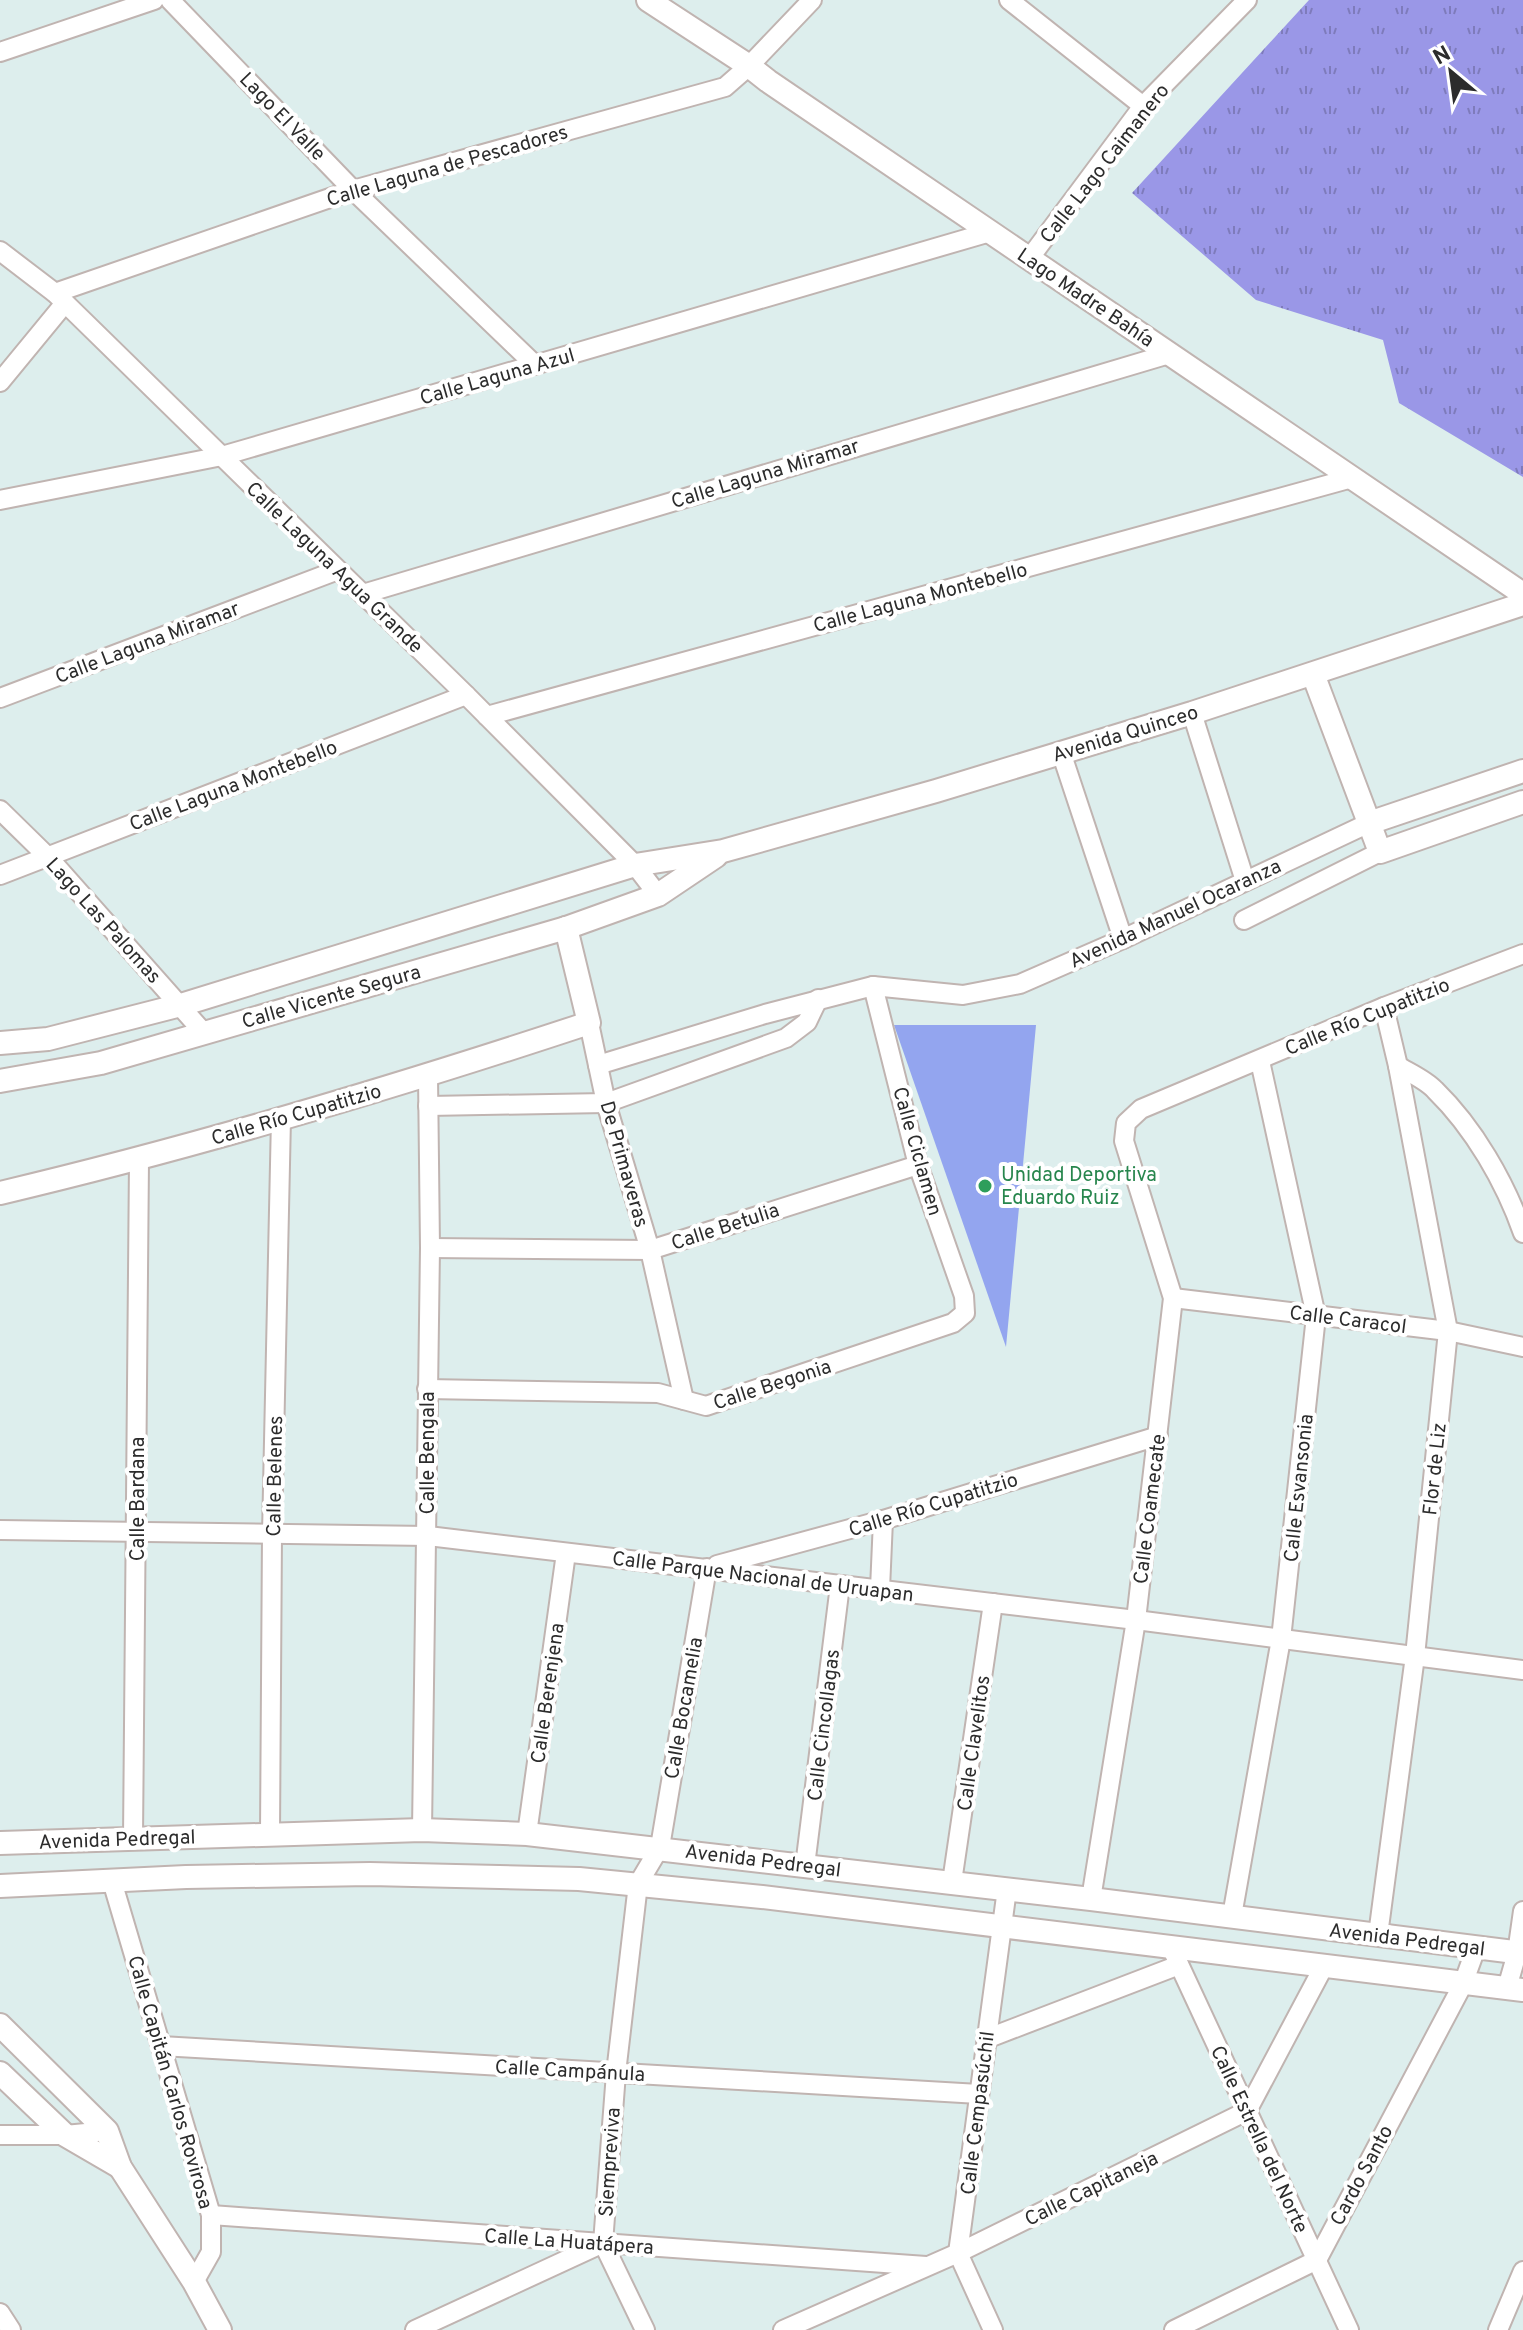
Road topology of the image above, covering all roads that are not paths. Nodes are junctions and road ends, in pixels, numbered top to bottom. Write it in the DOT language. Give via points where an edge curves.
graph roads {
  1 [pos="154,0"];
  2 [pos="170,0"];
  3 [pos="648,0"];
  4 [pos="812,0"];
  5 [pos="1009,0"];
  6 [pos="1247,0"];
  7 [pos="0,52"];
  8 [pos="749,66"];
  9 [pos="1143,106"];
  10 [pos="353,190"];
  11 [pos="990,232"];
  12 [pos="0,251"];
  13 [pos="1029,259"];
  14 [pos="60,298"];
  15 [pos="1169,354"];
  16 [pos="535,365"];
  17 [pos="0,382"];
  18 [pos="222,456"];
  19 [pos="1352,478"];
  20 [pos="0,500"];
  21 [pos="338,570"];
  22 [pos="363,594"];
  23 [pos="1523,594"];
  24 [pos="1523,604"];
  25 [pos="1313,674"];
  26 [pos="466,695"];
  27 [pos="0,698"];
  28 [pos="1192,713"];
  29 [pos="487,716"];
  30 [pos="1061,752"];
  31 [pos="1523,771"];
  32 [pos="1523,802"];
  33 [pos="0,810"];
  34 [pos="1369,823"];
  35 [pos="723,851"];
  36 [pos="1380,852"];
  37 [pos="48,857"];
  38 [pos="635,865"];
  39 [pos="0,875"];
  40 [pos="1245,881"];
  41 [pos="658,895"];
  42 [pos="1244,920"];
  43 [pos="566,928"];
  44 [pos="1123,939"];
  45 [pos="1523,954"];
  46 [pos="873,986"];
  47 [pos="818,999"];
  48 [pos="181,1005"];
  49 [pos="1384,1007"];
  50 [pos="589,1023"];
  51 [pos="204,1033"];
  52 [pos="0,1043"];
  53 [pos="1260,1061"];
  54 [pos="598,1065"];
  55 [pos="1398,1066"];
  56 [pos="428,1076"];
  57 [pos="0,1081"];
  58 [pos="606,1103"];
  59 [pos="428,1106"];
  60 [pos="281,1118"];
  61 [pos="1126,1123"];
  62 [pos="139,1160"];
  63 [pos="918,1165"];
  64 [pos="0,1193"];
  65 [pos="1523,1233"];
  66 [pos="430,1248"];
  67 [pos="650,1250"];
  68 [pos="1173,1298"];
  69 [pos="965,1313"];
  70 [pos="1316,1316"];
  71 [pos="1448,1331"];
  72 [pos="1523,1347"];
  73 [pos="427,1389"];
  74 [pos="684,1400"];
  75 [pos="1158,1436"];
  76 [pos="883,1520"];
  77 [pos="0,1530"];
  78 [pos="136,1532"];
  79 [pos="272,1534"];
  80 [pos="428,1536"];
  81 [pos="566,1553"];
  82 [pos="707,1568"];
  83 [pos="840,1585"];
  84 [pos="880,1589"];
  85 [pos="993,1603"];
  86 [pos="1136,1620"];
  87 [pos="1281,1639"];
  88 [pos="1415,1656"];
  89 [pos="1523,1670"];
  90 [pos="422,1830"];
  91 [pos="270,1833"];
  92 [pos="527,1834"];
  93 [pos="133,1838"];
  94 [pos="0,1843"];
  95 [pos="660,1847"];
  96 [pos="805,1866"];
  97 [pos="112,1881"];
  98 [pos="952,1882"];
  99 [pos="638,1884"];
  100 [pos="0,1886"];
  101 [pos="1007,1889"];
  102 [pos="1091,1899"];
  103 [pos="1523,1911"];
  104 [pos="1232,1916"];
  105 [pos="1002,1926"];
  106 [pos="1378,1935"];
  107 [pos="1476,1948"];
  108 [pos="1520,1953"];
  109 [pos="1175,1956"];
  110 [pos="1324,1966"];
  111 [pos="1463,1984"];
  112 [pos="1515,1989"];
  113 [pos="0,2025"];
  114 [pos="986,2039"];
  115 [pos="161,2046"];
  116 [pos="0,2073"];
  117 [pos="616,2073"];
  118 [pos="979,2094"];
  119 [pos="1247,2111"];
  120 [pos="107,2131"];
  121 [pos="0,2135"];
  122 [pos="65,2135"];
  123 [pos="120,2167"];
  124 [pos="211,2215"];
  125 [pos="603,2243"];
  126 [pos="958,2253"];
  127 [pos="1317,2260"];
  128 [pos="926,2266"];
  129 [pos="1523,2271"];
  130 [pos="194,2282"];
  131 [pos="0,2313"];
  132 [pos="11,2330"];
  133 [pos="220,2330"];
  134 [pos="415,2330"];
  135 [pos="645,2330"];
  136 [pos="783,2330"];
  137 [pos="993,2330"];
  138 [pos="1174,2330"];
  139 [pos="1349,2330"];
  140 [pos="1498,2330"];
  1 -- 7 [label="street"];
  2 -- 10 [label="street, Lago El Valle"];
  3 -- 8 [label="street, Lago Madre Bahía"];
  4 -- 8 [label="street, Calle Laguna de Pescadores"];
  5 -- 9 [label="street"];
  6 -- 9 [label="street, Calle Lago Caimanero"];
  8 -- 10 [label="street, Calle Laguna de Pescadores" via="725,87"];
  8 -- 11 [label="street, Lago Madre Bahía"];
  9 -- 13 [label="street, Calle Lago Caimanero"];
  10 -- 14 [label="street, Calle Laguna de Pescadores"];
  10 -- 16 [label="street, Lago El Valle"];
  11 -- 13 [label="street, Lago Madre Bahía"];
  11 -- 16 [label="street, Calle Laguna Azul"];
  12 -- 14 [label="street, Calle Laguna Agua Grande"];
  13 -- 15 [label="street, Lago Madre Bahía"];
  14 -- 17 [label="street"];
  14 -- 18 [label="street, Calle Laguna Agua Grande"];
  15 -- 19 [label="street, Lago Madre Bahía"];
  15 -- 22 [label="street, Calle Laguna Miramar"];
  16 -- 18 [label="street, Calle Laguna Azul"];
  18 -- 20 [label="street, Calle Laguna Azul"];
  18 -- 21 [label="street, Calle Laguna Agua Grande"];
  19 -- 23 [label="street, Lago Madre Bahía"];
  19 -- 29 [label="street, Calle Laguna Montebello"];
  21 -- 22 [label="street, Calle Laguna Agua Grande"];
  21 -- 27 [label="street, Calle Laguna Miramar"];
  22 -- 26 [label="street, Calle Laguna Agua Grande"];
  24 -- 25 [label="street, Avenida Quinceo"];
  25 -- 28 [label="street, Avenida Quinceo"];
  25 -- 34 [label="street"];
  26 -- 29 [label="street, Calle Laguna Agua Grande"];
  26 -- 37 [label="street, Calle Laguna Montebello"];
  28 -- 30 [label="street, Avenida Quinceo"];
  28 -- 40 [label="street"];
  29 -- 38 [label="street, Calle Laguna Agua Grande"];
  30 -- 35 [label="street, Avenida Quinceo"];
  30 -- 44 [label="street"];
  31 -- 34 [label="street, Avenida Manuel Ocaranza"];
  32 -- 36 [label="street, Avenida Manuel Ocaranza"];
  33 -- 37 [label="street, Lago Las Palomas"];
  34 -- 36 [label="street"];
  34 -- 40 [label="street, Avenida Manuel Ocaranza"];
  35 -- 38 [label="street, Avenida Quinceo"];
  35 -- 41 [label="street, Avenida Quinceo"];
  36 -- 42 [label="street, Avenida Manuel Ocaranza"];
  37 -- 39 [label="street, Calle Laguna Montebello"];
  37 -- 48 [label="street, Lago Las Palomas"];
  38 -- 41 [label="street, Calle Laguna Agua Grande"];
  38 -- 48 [label="street, Calle Vicente Segura"];
  40 -- 44 [label="street, Avenida Manuel Ocaranza"];
  41 -- 43 [label="street, Calle Vicente Segura"];
  43 -- 50 [label="street, De Primaveras"];
  43 -- 51 [label="street, Calle Vicente Segura"];
  44 -- 46 [label="street, Avenida Manuel Ocaranza" via="1020,984 963,995"];
  45 -- 49 [label="street, Calle Río Cupatitzio"];
  46 -- 47 [label="street, Avenida Manuel Ocaranza"];
  46 -- 63 [label="street, Calle Ciclamen"];
  47 -- 54 [label="street, Avenida Manuel Ocaranza"];
  47 -- 58 [label="street" via="807,1022 786,1038"];
  48 -- 51 [label="street, Lago Las Palomas"];
  48 -- 52 [label="street, Calle Vicente Segura" via="48,1039"];
  49 -- 53 [label="street, Calle Río Cupatitzio"];
  49 -- 55 [label="street, Flor de Liz"];
  50 -- 54 [label="street, De Primaveras"];
  50 -- 56 [label="street, Calle Río Cupatitzio"];
  51 -- 57 [label="street, Calle Vicente Segura" via="101,1063"];
  53 -- 61 [label="street, Calle Río Cupatitzio" via="1141,1109"];
  53 -- 70 [label="street, Calle Esvansonia"];
  54 -- 58 [label="street, De Primaveras"];
  55 -- 65 [label="street" via="1434,1088 1479,1142"];
  55 -- 71 [label="street, Flor de Liz"];
  56 -- 59 [label="street, Calle Bengala"];
  56 -- 60 [label="street, Calle Río Cupatitzio"];
  58 -- 59 [label="street"];
  58 -- 67 [label="street, De Primaveras"];
  59 -- 66 [label="street, Calle Bengala"];
  60 -- 62 [label="street, Calle Río Cupatitzio"];
  60 -- 79 [label="street, Calle Belenes"];
  61 -- 68 [label="street, Calle Coamecate" via="1124,1141"];
  62 -- 64 [label="street, Calle Río Cupatitzio"];
  62 -- 78 [label="street, Calle Bardana"];
  63 -- 67 [label="street, Calle Betulia"];
  63 -- 69 [label="street, Calle Ciclamen" via="964,1296"];
  66 -- 67 [label="street, Calle Betulia"];
  66 -- 73 [label="street, Calle Bengala"];
  67 -- 74 [label="street, De Primaveras"];
  68 -- 70 [label="street, Calle Caracol"];
  68 -- 75 [label="street, Calle Coamecate"];
  69 -- 74 [label="street, Calle Begonia" via="953,1323 706,1406"];
  70 -- 71 [label="street, Calle Caracol"];
  70 -- 87 [label="street, Calle Esvansonia"];
  71 -- 72 [label="street, Calle Caracol"];
  71 -- 88 [label="street, Flor de Liz"];
  73 -- 74 [label="street, Calle Begonia" via="658,1393"];
  73 -- 80 [label="street, Calle Bengala"];
  75 -- 76 [label="street, Calle Río Cupatitzio"];
  75 -- 86 [label="street, Calle Coamecate"];
  76 -- 82 [label="street, Calle Río Cupatitzio"];
  76 -- 84 [label="street"];
  77 -- 78 [label="street, Calle Parque Nacional de Uruapan"];
  78 -- 79 [label="street, Calle Parque Nacional de Uruapan"];
  78 -- 93 [label="street, Calle Bardana"];
  79 -- 80 [label="street, Calle Parque Nacional de Uruapan"];
  79 -- 91 [label="street, Calle Belenes"];
  80 -- 81 [label="street, Calle Parque Nacional de Uruapan"];
  80 -- 90 [label="street, Calle Bengala"];
  81 -- 82 [label="street, Calle Parque Nacional de Uruapan"];
  81 -- 92 [label="street, Calle Berenjena"];
  82 -- 83 [label="street, Calle Parque Nacional de Uruapan"];
  82 -- 95 [label="street, Calle Bocamelia"];
  83 -- 84 [label="street, Calle Parque Nacional de Uruapan"];
  83 -- 96 [label="street, Calle Cincollagas"];
  84 -- 85 [label="street, Calle Parque Nacional de Uruapan"];
  85 -- 86 [label="street, Calle Parque Nacional de Uruapan"];
  85 -- 98 [label="street, Calle Clavelitos"];
  86 -- 87 [label="street, Calle Parque Nacional de Uruapan"];
  86 -- 102 [label="street, Calle Coamecate"];
  87 -- 88 [label="street, Calle Parque Nacional de Uruapan"];
  87 -- 104 [label="street, Calle Esvansonia"];
  88 -- 89 [label="street, Calle Parque Nacional de Uruapan"];
  88 -- 106 [label="street, Flor de Liz"];
  90 -- 91 [label="street, Avenida Pedregal"];
  90 -- 92 [label="street, Avenida Pedregal"];
  91 -- 93 [label="street, Avenida Pedregal"];
  92 -- 95 [label="street, Avenida Pedregal"];
  93 -- 94 [label="street, Avenida Pedregal"];
  95 -- 96 [label="street, Avenida Pedregal"];
  95 -- 99 [label="street, Siempreviva"];
  96 -- 98 [label="street, Avenida Pedregal"];
  97 -- 99 [label="street, Avenida Pedregal" via="370,1874"];
  97 -- 100 [label="street, Avenida Pedregal"];
  97 -- 115 [label="street, Calle Capitán Carlos Rovirosa"];
  98 -- 101 [label="street, Avenida Pedregal"];
  99 -- 105 [label="street, Avenida Pedregal"];
  99 -- 117 [label="street, Siempreviva"];
  101 -- 102 [label="street, Avenida Pedregal"];
  101 -- 105 [label="street, Calle Cempasúchil"];
  102 -- 104 [label="street, Avenida Pedregal"];
  103 -- 108 [label="street"];
  104 -- 106 [label="street, Avenida Pedregal"];
  105 -- 109 [label="street, Avenida Pedregal"];
  105 -- 114 [label="street, Calle Cempasúchil"];
  106 -- 107 [label="street, Avenida Pedregal"];
  107 -- 108 [label="street, Avenida Pedregal"];
  107 -- 111 [label="street, Cardo Santo"];
  108 -- 112 [label="street"];
  109 -- 110 [label="street, Avenida Pedregal"];
  109 -- 114 [label="street"];
  109 -- 119 [label="street, Calle Estrella del Norte"];
  110 -- 111 [label="street, Avenida Pedregal"];
  110 -- 119 [label="street"];
  111 -- 112 [label="street, Avenida Pedregal"];
  111 -- 127 [label="street, Cardo Santo"];
  113 -- 120 [label="street"];
  114 -- 118 [label="street, Calle Cempasúchil"];
  115 -- 117 [label="street, Calle Campánula"];
  115 -- 124 [label="street, Calle Capitán Carlos Rovirosa"];
  116 -- 122 [label="street"];
  117 -- 118 [label="street, Calle Campánula"];
  117 -- 125 [label="street, Siempreviva"];
  118 -- 126 [label="street, Calle Cempasúchil"];
  119 -- 126 [label="street, Calle Capitaneja"];
  119 -- 127 [label="street, Calle Estrella del Norte"];
  120 -- 122 [label="street"];
  120 -- 123 [label="street"];
  121 -- 122 [label="street"];
  122 -- 123 [label="street"];
  123 -- 130 [label="street"];
  124 -- 125 [label="street, Calle La Huatápera"];
  124 -- 130 [label="street, Calle Capitán Carlos Rovirosa" via="211,2252"];
  125 -- 128 [label="street, Calle La Huatápera"];
  125 -- 134 [label="street"];
  125 -- 135 [label="street, Siempreviva"];
  126 -- 128 [label="street, Calle Capitaneja"];
  126 -- 137 [label="street"];
  127 -- 138 [label="street"];
  127 -- 139 [label="street, Calle Estrella del Norte"];
  128 -- 136 [label="street, Calle Capitaneja"];
  129 -- 140 [label="street"];
  130 -- 133 [label="street"];
  131 -- 132 [label="street"];
}
